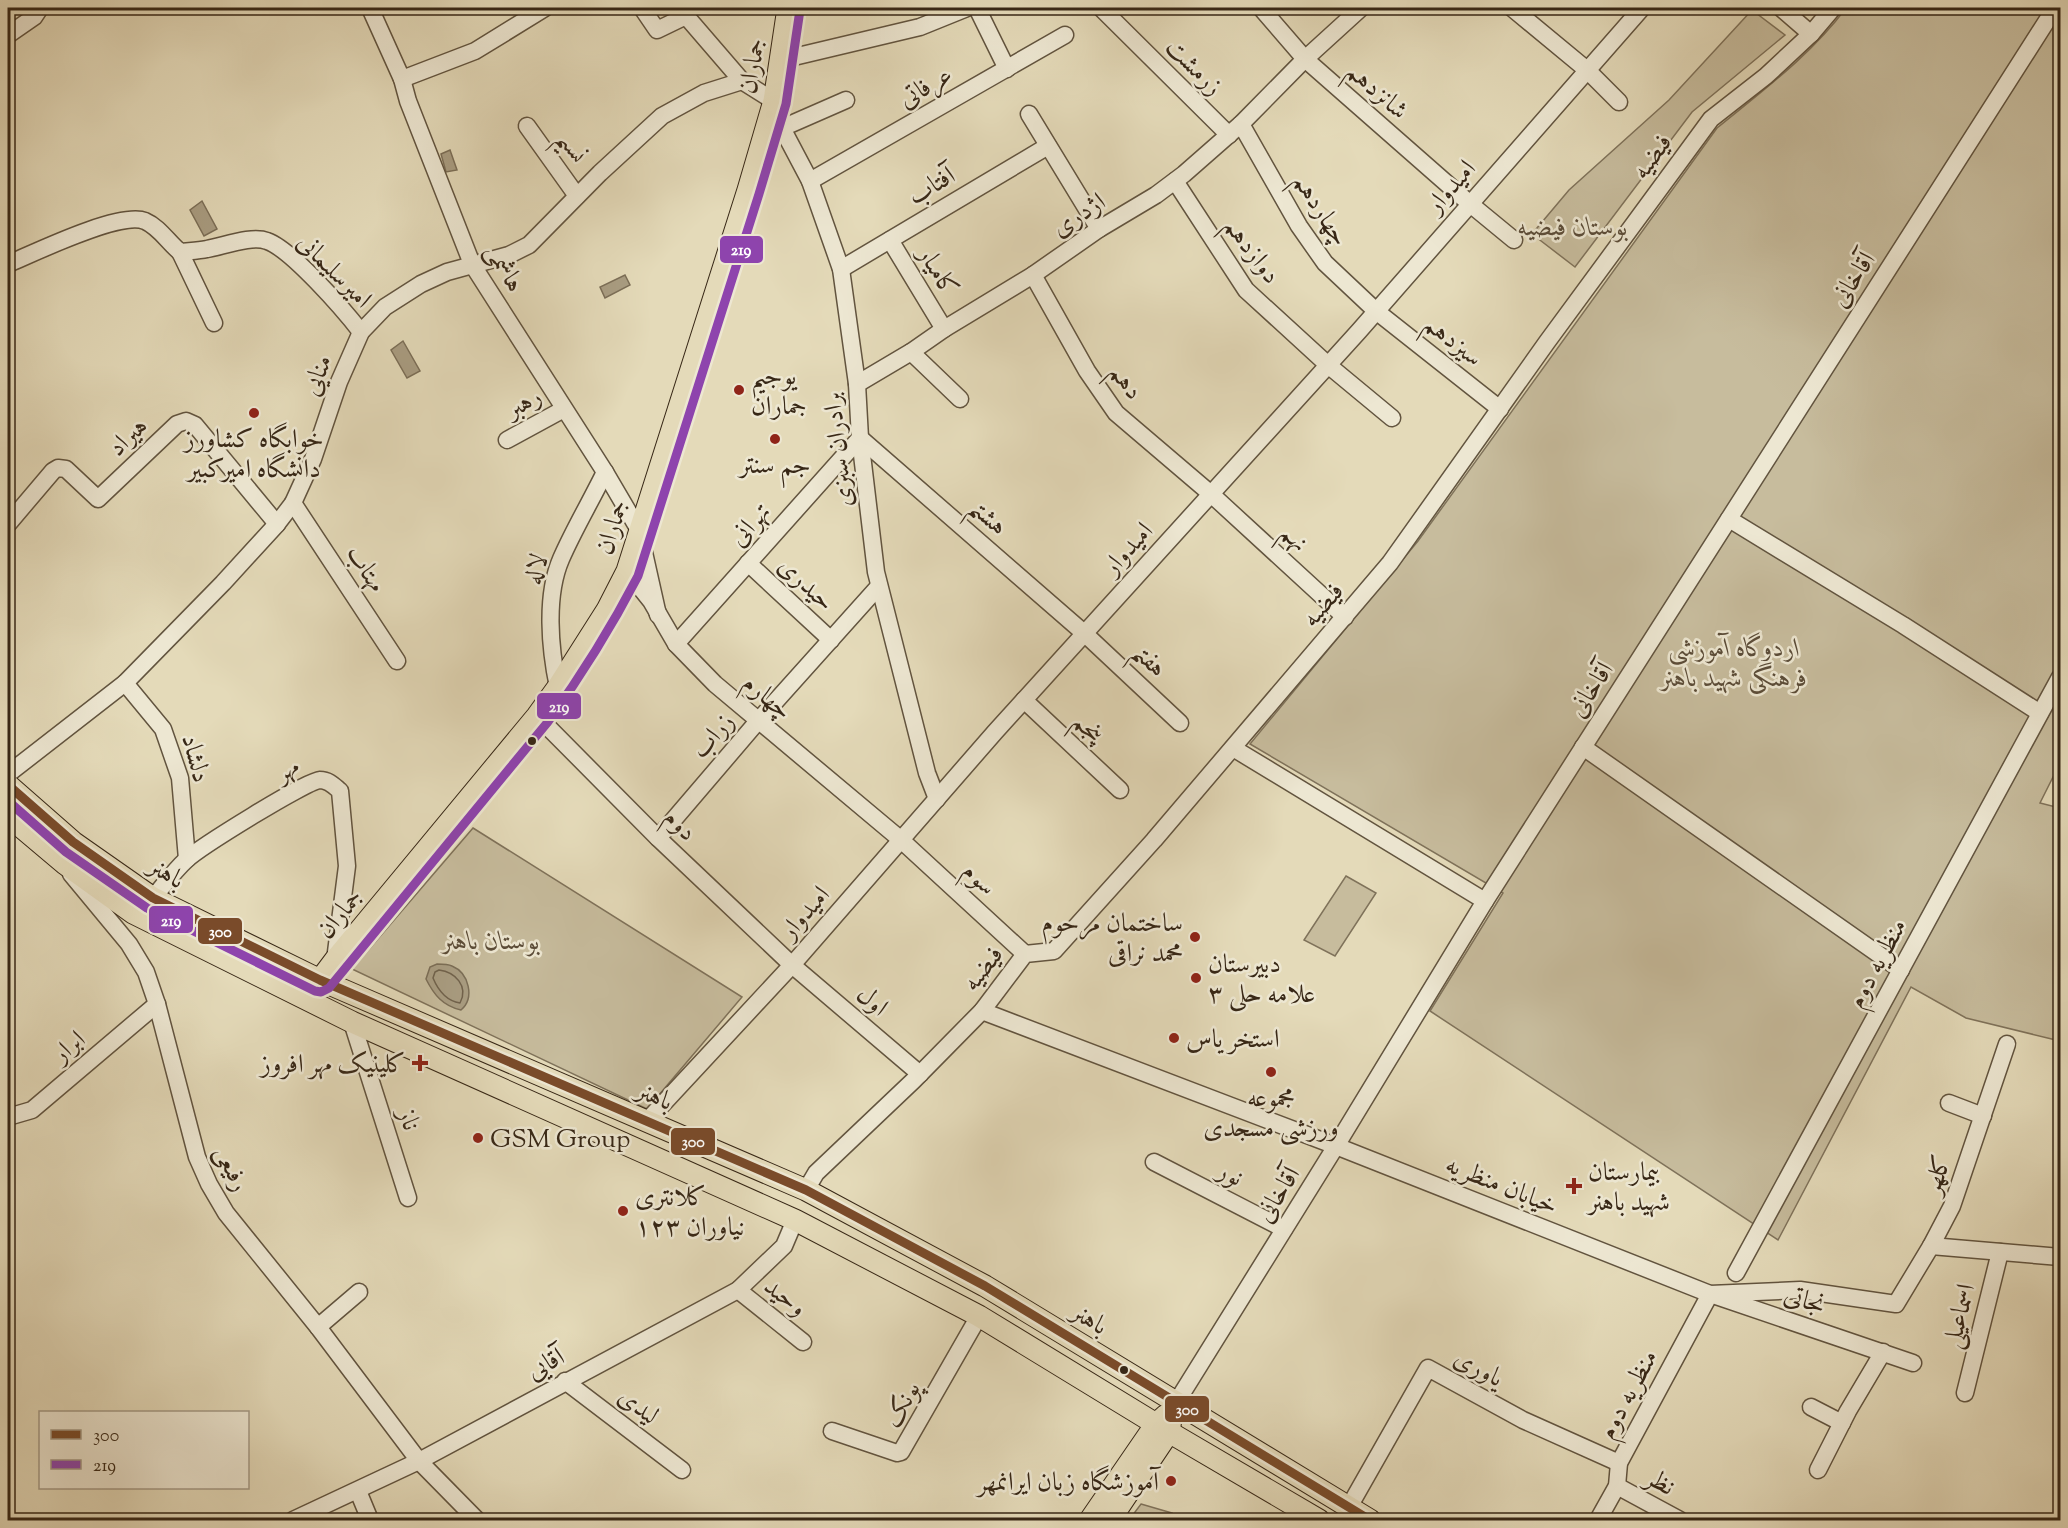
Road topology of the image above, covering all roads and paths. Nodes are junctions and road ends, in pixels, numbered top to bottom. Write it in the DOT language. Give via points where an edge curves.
graph roads {
  1 [pos="40,8"];
  2 [pos="370,8"];
  3 [pos="545,8"];
  4 [pos="642,8"];
  5 [pos="788,8"];
  6 [pos="967,8"];
  7 [pos="977,8"];
  8 [pos="1101,8"];
  9 [pos="1261,8"];
  10 [pos="1361,8"];
  11 [pos="1512,8"];
  12 [pos="1642,8"];
  13 [pos="1781,8"];
  14 [pos="1833,8"];
  15 [pos="2055,8"];
  16 [pos="8,34"];
  17 [pos="1810,34"];
  18 [pos="1065,36"];
  19 [pos="1305,59"];
  20 [pos="780,60"];
  21 [pos="1007,69"];
  22 [pos="1587,70"];
  23 [pos="402,79"];
  24 [pos="742,81"];
  25 [pos="846,100"];
  26 [pos="774,101"];
  27 [pos="1619,102"];
  28 [pos="1029,114"];
  29 [pos="527,126"];
  30 [pos="782,128"];
  31 [pos="1235,129"];
  32 [pos="1048,146"];
  33 [pos="810,181"];
  34 [pos="1175,181"];
  35 [pos="577,196"];
  36 [pos="1469,203"];
  37 [pos="1099,229"];
  38 [pos="890,240"];
  39 [pos="1514,240"];
  40 [pos="180,252"];
  41 [pos="8,264"];
  42 [pos="472,264"];
  43 [pos="841,269"];
  44 [pos="1033,275"];
  45 [pos="1376,311"];
  46 [pos="214,323"];
  47 [pos="944,329"];
  48 [pos="361,332"];
  49 [pos="911,352"];
  50 [pos="1328,365"];
  51 [pos="857,384"];
  52 [pos="960,399"];
  53 [pos="564,409"];
  54 [pos="1500,409"];
  55 [pos="1392,418"];
  56 [pos="860,438"];
  57 [pos="507,440"];
  58 [pos="605,472"];
  59 [pos="1211,494"];
  60 [pos="293,503"];
  61 [pos="1729,519"];
  62 [pos="8,524"];
  63 [pos="277,524"];
  64 [pos="639,530"];
  65 [pos="748,563"];
  66 [pos="627,571"];
  67 [pos="879,586"];
  68 [pos="658,615"];
  69 [pos="1345,617"];
  70 [pos="1084,633"];
  71 [pos="831,640"];
  72 [pos="676,644"];
  73 [pos="397,661"];
  74 [pos="2061,677"];
  75 [pos="125,683"];
  76 [pos="558,687"];
  77 [pos="1024,700"];
  78 [pos="2040,713"];
  79 [pos="537,716"];
  80 [pos="758,721"];
  81 [pos="1180,723"];
  82 [pos="1233,747"];
  83 [pos="1583,747"];
  84 [pos="8,774"];
  85 [pos="8,785"];
  86 [pos="1120,790"];
  87 [pos="937,799"];
  88 [pos="8,816"];
  89 [pos="658,838"];
  90 [pos="900,839"];
  91 [pos="187,859"];
  92 [pos="65,864"];
  93 [pos="153,898"];
  94 [pos="1485,901"];
  95 [pos="1025,954"];
  96 [pos="335,960"];
  97 [pos="792,965"];
  98 [pos="1901,970"];
  99 [pos="320,980"];
  100 [pos="309,1001"];
  101 [pos="157,1004"];
  102 [pos="982,1011"];
  103 [pos="352,1022"];
  104 [pos="2007,1044"];
  105 [pos="920,1074"];
  106 [pos="1949,1103"];
  107 [pos="1983,1116"];
  108 [pos="8,1117"];
  109 [pos="647,1121"];
  110 [pos="1336,1146"];
  111 [pos="1154,1162"];
  112 [pos="806,1190"];
  113 [pos="408,1198"];
  114 [pos="795,1220"];
  115 [pos="1284,1229"];
  116 [pos="1931,1246"];
  117 [pos="2000,1252"];
  118 [pos="2061,1257"];
  119 [pos="1736,1273"];
  120 [pos="738,1290"];
  121 [pos="359,1292"];
  122 [pos="1710,1294"];
  123 [pos="979,1316"];
  124 [pos="318,1327"];
  125 [pos="803,1341"];
  126 [pos="1883,1352"];
  127 [pos="1913,1364"];
  128 [pos="565,1381"];
  129 [pos="1965,1393"];
  130 [pos="1175,1406"];
  131 [pos="1811,1407"];
  132 [pos="1842,1423"];
  133 [pos="1162,1428"];
  134 [pos="832,1431"];
  135 [pos="419,1461"];
  136 [pos="1619,1463"];
  137 [pos="682,1470"];
  138 [pos="1818,1470"];
  139 [pos="1617,1486"];
  140 [pos="358,1491"];
  141 [pos="1349,1508"];
  142 [pos="293,1521"];
  143 [pos="370,1521"];
  144 [pos="477,1521"];
  145 [pos="1090,1521"];
  146 [pos="1110,1521"];
  147 [pos="1319,1521"];
  148 [pos="1370,1521"];
  149 [pos="1598,1521"];
  150 [pos="1680,1521"];
  1 -- 16 [label="street" via="34,17"];
  2 -- 23 [label="street, هاشمی"];
  3 -- 23 [label="street" via="475,51"];
  4 -- 24 [label="street" via="657,30 686,16"];
  5 -- 20 [label="main road, جماران"];
  6 -- 20 [label="street" via="920,27"];
  7 -- 21 [label="street"];
  8 -- 31 [label="street, زرمشت"];
  9 -- 19 [label="street, شانزدهم"];
  10 -- 19 [label="street, اژدری"];
  11 -- 22 [label="street"];
  12 -- 22 [label="street, امیدوار"];
  13 -- 17 [label="street"];
  14 -- 17 [label="street, فیضیه"];
  15 -- 61 [label="street, آقاخانی"];
  17 -- 54 [label="street, فیضیه" via="1766,76 1711,119"];
  18 -- 21 [label="street, عرفاتی"];
  19 -- 31 [label="street, اژدری"];
  19 -- 36 [label="street, شانزدهم"];
  20 -- 26 [label="main road, جماران"];
  21 -- 33 [label="street, عرفاتی"];
  22 -- 27 [label="street"];
  22 -- 36 [label="street, امیدوار"];
  23 -- 42 [label="street, هاشمی"];
  24 -- 26 [label="street"];
  24 -- 35 [label="street, منایی" via="704,93 662,116"];
  25 -- 30 [label="street"];
  26 -- 30 [label="street, برادران سبزی"];
  26 -- 64 [label="main road, جماران"];
  28 -- 32 [label="street"];
  29 -- 35 [label="street, نسیم"];
  30 -- 33 [label="street, برادران سبزی"];
  31 -- 34 [label="street, اژدری"];
  31 -- 45 [label="street, چهاردهم" via="1325,263"];
  32 -- 37 [label="street"];
  32 -- 38 [label="street, آفتاب"];
  33 -- 43 [label="street, برادران سبزی"];
  34 -- 37 [label="street, اژدری"];
  34 -- 50 [label="street, دوازدهم" via="1246,290"];
  35 -- 42 [label="street, منایی" via="528,245 509,255"];
  36 -- 39 [label="street, شانزدهم"];
  36 -- 45 [label="street, امیدوار"];
  37 -- 44 [label="street, اژدری"];
  38 -- 43 [label="street, آفتاب"];
  38 -- 47 [label="street, کامیار"];
  40 -- 41 [label="street" via="151,224 124,219"];
  40 -- 46 [label="street"];
  40 -- 48 [label="street, امیرسلیمانی" via="267,240 338,302"];
  42 -- 48 [label="street, منایی" via="421,284 385,307"];
  42 -- 53 [label="street, هاشمی"];
  43 -- 51 [label="street, برادران سبزی"];
  44 -- 47 [label="street, اژدری"];
  44 -- 59 [label="street, دهم" via="1116,413"];
  45 -- 50 [label="street, امیدوار"];
  45 -- 54 [label="street, سیزدهم"];
  47 -- 49 [label="street, اژدری"];
  48 -- 60 [label="street, منایی"];
  49 -- 51 [label="street, اژدری"];
  49 -- 52 [label="street"];
  50 -- 55 [label="street, دوازدهم"];
  50 -- 59 [label="street, امیدوار"];
  51 -- 56 [label="street, برادران سبزی"];
  53 -- 57 [label="street, رهبر"];
  53 -- 58 [label="street, هاشمی"];
  54 -- 69 [label="street, فیضیه" via="1390,564"];
  56 -- 65 [label="street, تهرانی"];
  56 -- 67 [label="street, برادران سبزی"];
  56 -- 70 [label="street, هشتم"];
  58 -- 64 [label="street, هاشمی"];
  58 -- 76 [label="street, لاله" via="560,561 552,597 552,656"];
  59 -- 69 [label="street, نهم"];
  59 -- 70 [label="street, امیدوار"];
  60 -- 63 [label="street, منایی"];
  60 -- 73 [label="street, مهتاب"];
  61 -- 78 [label="street"];
  61 -- 83 [label="street, آقاخانی"];
  62 -- 63 [label="street, هیراد" via="58,468 66,470 98,499 177,424 186,421 195,425"];
  63 -- 75 [label="street, منایی"];
  64 -- 66 [label="main road, جماران"];
  64 -- 68 [label="street, هاشمی"];
  65 -- 71 [label="street, حیدری"];
  65 -- 72 [label="street, تهرانی"];
  66 -- 68 [label="street, چهارم"];
  66 -- 76 [label="main road, جماران"];
  67 -- 71 [label="street, زراب"];
  67 -- 87 [label="street, برادران سبزی"];
  68 -- 72 [label="street, چهارم"];
  69 -- 82 [label="street, فیضیه"];
  70 -- 77 [label="street, امیدوار"];
  70 -- 81 [label="street, هفتم"];
  71 -- 80 [label="street, زراب"];
  72 -- 80 [label="street, چهارم"];
  74 -- 78 [label="street, منظریه دوم"];
  75 -- 84 [label="street, منایی"];
  75 -- 91 [label="street, دلشاد" via="163,729 180,778"];
  76 -- 79 [label="main road, جماران"];
  77 -- 86 [label="street, پنجم"];
  77 -- 87 [label="street, امیدوار"];
  78 -- 98 [label="street, منظریه دوم"];
  79 -- 89 [label="street, دوم"];
  79 -- 96 [label="main road, جماران"];
  80 -- 89 [label="street, زراب"];
  80 -- 90 [label="street, چهارم"];
  82 -- 94 [label="street"];
  82 -- 95 [label="street, فیضیه" via="1054,951"];
  83 -- 94 [label="street, آقاخانی"];
  83 -- 98 [label="street"];
  85 -- 93 [label="main road, باهنر" via="74,842"];
  87 -- 90 [label="street, امیدوار"];
  88 -- 92 [label="main road, باهنر"];
  89 -- 97 [label="street, دوم"];
  90 -- 95 [label="street, سوم"];
  90 -- 97 [label="street, امیدوار"];
  91 -- 93 [label="street, مهر"];
  91 -- 96 [label="street, مهر" via="306,785 320,780 330,783 340,791 347,866"];
  92 -- 100 [label="main road, باهنر" via="133,913"];
  92 -- 101 [label="street, رفیعی" via="129,944 146,972"];
  93 -- 99 [label="main road, باهنر"];
  94 -- 110 [label="street, آقاخانی"];
  95 -- 102 [label="street, فیضیه"];
  96 -- 99 [label="main road, جماران"];
  97 -- 105 [label="street, اول"];
  97 -- 109 [label="street, امیدوار"];
  98 -- 119 [label="street, منظریه دوم"];
  99 -- 100 [label="main road, جماران"];
  99 -- 109 [label="main road, باهنر"];
  100 -- 103 [label="main road, باهنر"];
  101 -- 108 [label="street, ابرار" via="32,1110"];
  101 -- 124 [label="street, رفیعی" via="197,1157 209,1184 226,1213"];
  102 -- 105 [label="street, فیضیه"];
  102 -- 110 [label="street, خیابان منظریه"];
  103 -- 113 [label="street, ناز"];
  103 -- 114 [label="main road, باهنر"];
  104 -- 107 [label="street, کلهر"];
  105 -- 112 [label="street, فیضیه" via="816,1173"];
  106 -- 107 [label="street"];
  107 -- 116 [label="street, کلهر" via="1952,1206"];
  109 -- 112 [label="main road, باهنر"];
  110 -- 115 [label="street, آقاخانی"];
  110 -- 122 [label="street, خیابان منظریه"];
  111 -- 115 [label="street, نور"];
  112 -- 114 [label="main road"];
  112 -- 130 [label="main road, باهنر" via="985,1286"];
  114 -- 120 [label="street, آقایی" via="783,1246"];
  114 -- 123 [label="main road, باهنر"];
  115 -- 130 [label="street, آقاخانی"];
  116 -- 117 [label="street"];
  116 -- 122 [label="street, خیابان منظریه" via="1896,1304 1800,1290"];
  117 -- 118 [label="street"];
  117 -- 129 [label="street, اسماعیلی"];
  120 -- 125 [label="street, وحید"];
  120 -- 128 [label="street, آقایی"];
  121 -- 124 [label="street"];
  122 -- 126 [label="street, نجاتی"];
  122 -- 136 [label="street, منظریه دوم"];
  123 -- 133 [label="main road, باهنر"];
  123 -- 134 [label="street, پونک" via="902,1452"];
  124 -- 135 [label="street, رفیعی"];
  126 -- 127 [label="street, نجاتی"];
  126 -- 132 [label="street"];
  128 -- 135 [label="street, آقایی"];
  128 -- 137 [label="street, لیدی"];
  130 -- 133 [label="main road"];
  130 -- 141 [label="main road, باهنر"];
  131 -- 132 [label="street"];
  132 -- 138 [label="street"];
  133 -- 145 [label="main road"];
  133 -- 146 [label="main road"];
  133 -- 147 [label="main road, باهنر"];
  135 -- 140 [label="street, آقایی"];
  135 -- 144 [label="street, رفیعی"];
  136 -- 139 [label="street, منظریه دوم"];
  136 -- 141 [label="street, یاوری" via="1523,1420 1428,1368"];
  139 -- 149 [label="street, منظریه دوم"];
  139 -- 150 [label="street, نظر"];
  140 -- 142 [label="street, آقایی"];
  140 -- 143 [label="street"];
  141 -- 148 [label="main road, باهنر"];
}
